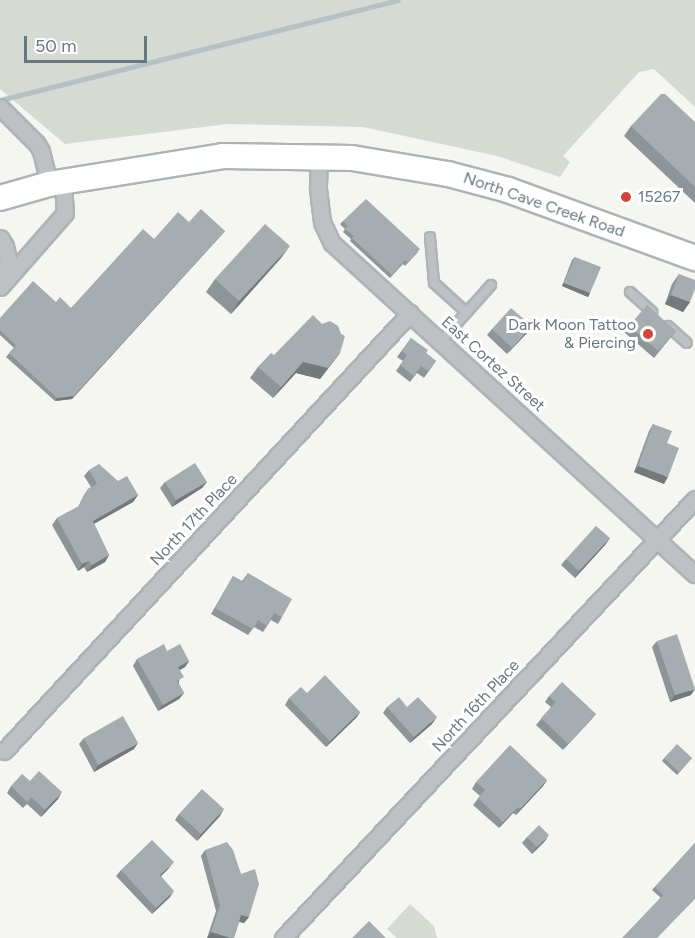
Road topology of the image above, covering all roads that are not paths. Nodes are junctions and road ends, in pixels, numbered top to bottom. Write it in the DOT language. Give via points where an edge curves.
graph roads {
  1 [pos="0,107"];
  2 [pos="319,156"];
  3 [pos="56,183"];
  4 [pos="0,198"];
  5 [pos="430,237"];
  6 [pos="0,238"];
  7 [pos="695,258"];
  8 [pos="2,285"];
  9 [pos="491,285"];
  10 [pos="630,292"];
  11 [pos="466,312"];
  12 [pos="410,313"];
  13 [pos="441,341"];
  14 [pos="687,342"];
  15 [pos="695,500"];
  16 [pos="658,539"];
  17 [pos="695,574"];
  18 [pos="4,751"];
  19 [pos="284,938"];
  1 -- 3 [label="street" via="37,144"];
  2 -- 3 [label="main road, North Cave Creek Road" via="222,156"];
  2 -- 7 [label="main road, North Cave Creek Road" via="464,178 508,190"];
  2 -- 12 [label="street, East Cortez Street" via="322,222 332,243"];
  3 -- 4 [label="main road, North Cave Creek Road"];
  3 -- 8 [label="street" via="66,213"];
  5 -- 11 [label="lane" via="434,283"];
  6 -- 8 [label="street" via="8,258"];
  9 -- 11 [label="lane"];
  10 -- 14 [label="lane"];
  11 -- 13 [label="lane"];
  12 -- 13 [label="street, East Cortez Street"];
  12 -- 18 [label="street, North 17th Place"];
  13 -- 16 [label="street, East Cortez Street"];
  15 -- 16 [label="street, North 16th Place"];
  16 -- 17 [label="street, East Cortez Street"];
  16 -- 19 [label="street, North 16th Place"];
}
